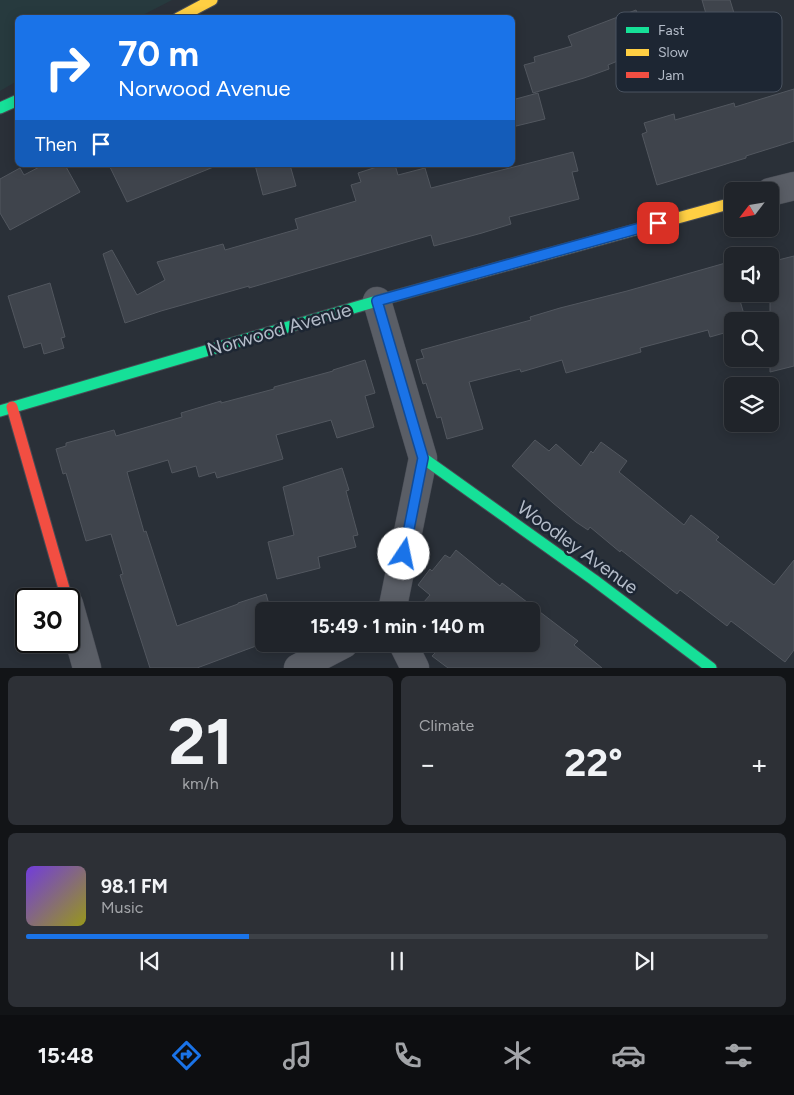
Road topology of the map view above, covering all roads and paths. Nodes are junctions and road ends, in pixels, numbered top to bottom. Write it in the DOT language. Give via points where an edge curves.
graph roads {
  1 [pos="212,0"];
  2 [pos="184,15"];
  3 [pos="15,101"];
  4 [pos="0,108"];
  5 [pos="794,186"];
  6 [pos="779,190"];
  7 [pos="724,205"];
  8 [pos="377,301"];
  9 [pos="12,407"];
  10 [pos="0,411"];
  11 [pos="423,458"];
  12 [pos="64,588"];
  13 [pos="394,602"];
  14 [pos="80,643"];
  15 [pos="329,652"];
  16 [pos="407,652"];
  17 [pos="87,668"];
  18 [pos="298,668"];
  19 [pos="415,668"];
  20 [pos="711,668"];
  1 -- 2 [label="street"];
  3 -- 4 [label="street"];
  5 -- 6 [label="street"];
  7 -- 8 [label="street, Norwood Avenue"];
  8 -- 9 [label="street, Norwood Avenue"];
  8 -- 11 [label="street"];
  9 -- 10 [label="street, Norwood Avenue"];
  9 -- 12 [label="street"];
  11 -- 13 [label="street"];
  11 -- 20 [label="street, Woodley Avenue"];
  14 -- 17 [label="street"];
  15 -- 18 [label="street"];
  16 -- 19 [label="street"];
}
